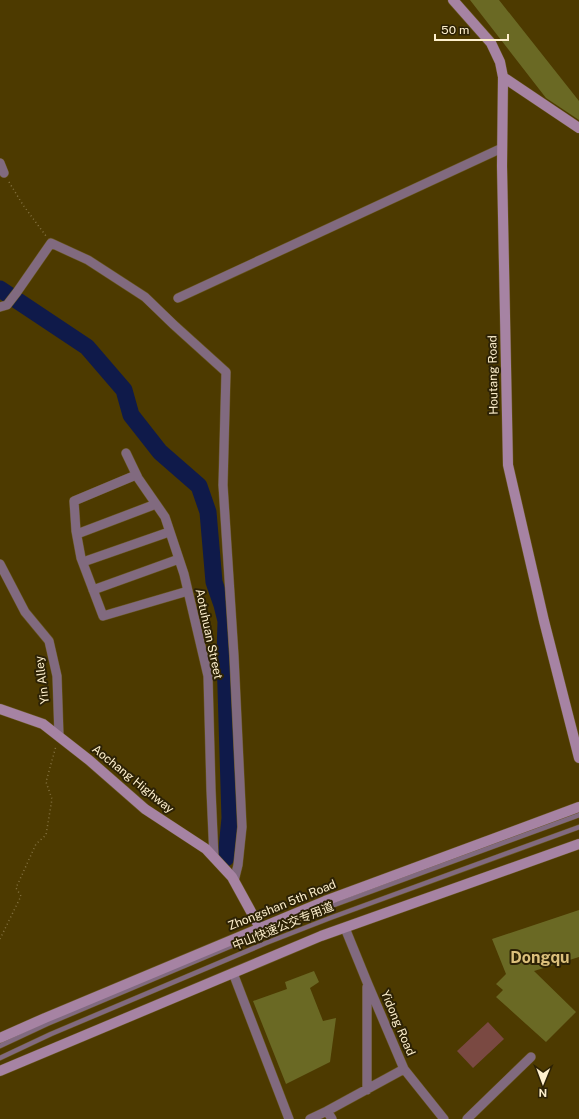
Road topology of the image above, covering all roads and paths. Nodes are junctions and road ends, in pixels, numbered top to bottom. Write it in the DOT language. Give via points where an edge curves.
graph roads {
  1 [pos="453,0"];
  2 [pos="503,77"];
  3 [pos="579,128"];
  4 [pos="502,148"];
  5 [pos="0,163"];
  6 [pos="4,173"];
  7 [pos="51,243"];
  8 [pos="178,298"];
  9 [pos="0,307"];
  10 [pos="126,453"];
  11 [pos="136,475"];
  12 [pos="156,504"];
  13 [pos="169,532"];
  14 [pos="77,534"];
  15 [pos="179,559"];
  16 [pos="83,562"];
  17 [pos="0,564"];
  18 [pos="93,590"];
  19 [pos="188,591"];
  20 [pos="0,709"];
  21 [pos="59,736"];
  22 [pos="579,758"];
  23 [pos="579,807"];
  24 [pos="579,815"];
  25 [pos="579,827"];
  26 [pos="579,844"];
  27 [pos="214,858"];
  28 [pos="234,881"];
  29 [pos="260,928"];
  30 [pos="345,928"];
  31 [pos="0,939"];
  32 [pos="233,973"];
  33 [pos="367,982"];
  34 [pos="0,1038"];
  35 [pos="0,1046"];
  36 [pos="531,1057"];
  37 [pos="0,1058"];
  38 [pos="404,1069"];
  39 [pos="0,1071"];
  40 [pos="367,1090"];
  41 [pos="327,1111"];
  42 [pos="289,1119"];
  43 [pos="310,1119"];
  44 [pos="332,1119"];
  45 [pos="444,1119"];
  46 [pos="467,1119"];
  1 -- 2 [label="main road, Houtang Road" via="491,43 500,62"];
  2 -- 3 [label="main road"];
  2 -- 4 [label="main road, Houtang Road"];
  4 -- 8 [label="street"];
  4 -- 22 [label="main road, Houtang Road" via="508,466"];
  5 -- 6 [label="street"];
  6 -- 7 [label="path" via="23,205"];
  7 -- 9 [label="street" via="7,305"];
  7 -- 28 [label="street" via="88,260 145,297 226,372 223,484 242,827"];
  10 -- 11 [label="street, Aotuhuan Street"];
  11 -- 12 [label="street, Aotuhuan Street"];
  11 -- 14 [label="street" via="74,501"];
  12 -- 13 [label="street, Aotuhuan Street"];
  12 -- 14 [label="street"];
  13 -- 15 [label="street, Aotuhuan Street"];
  13 -- 16 [label="street"];
  14 -- 16 [label="street"];
  15 -- 18 [label="street"];
  15 -- 19 [label="street, Aotuhuan Street"];
  16 -- 18 [label="street"];
  17 -- 21 [label="street, Yin Alley" via="25,612 49,641 57,676"];
  18 -- 19 [label="street" via="103,616"];
  19 -- 27 [label="street, Aotuhuan Street" via="208,676"];
  20 -- 21 [label="main road, Aochang Highway" via="43,724"];
  21 -- 27 [label="main road, Aochang Highway" via="146,809 206,849"];
  21 -- 31 [label="path" via="46,782 52,799 46,835 36,844 16,888 21,896"];
  23 -- 29 [label="main road, Zhongshan 5th Road" via="325,901"];
  24 -- 35 [label="lane, 中山快速公交专用道" via="262,933"];
  25 -- 37 [label="lane, 中山快速公交专用道" via="266,943"];
  26 -- 30 [label="main road"];
  27 -- 28 [label="main road, Aochang Highway"];
  28 -- 29 [label="main road, Aochang Highway"];
  29 -- 34 [label="main road, Zhongshan 5th Road"];
  30 -- 32 [label="main road"];
  30 -- 33 [label="street, Yidong Road"];
  32 -- 39 [label="main road"];
  32 -- 42 [label="street"];
  33 -- 38 [label="street, Yidong Road"];
  33 -- 40 [label="street"];
  36 -- 46 [label="street"];
  38 -- 40 [label="street"];
  38 -- 45 [label="street, Yidong Road"];
  40 -- 41 [label="street"];
  41 -- 43 [label="street"];
  41 -- 44 [label="street"];
}
